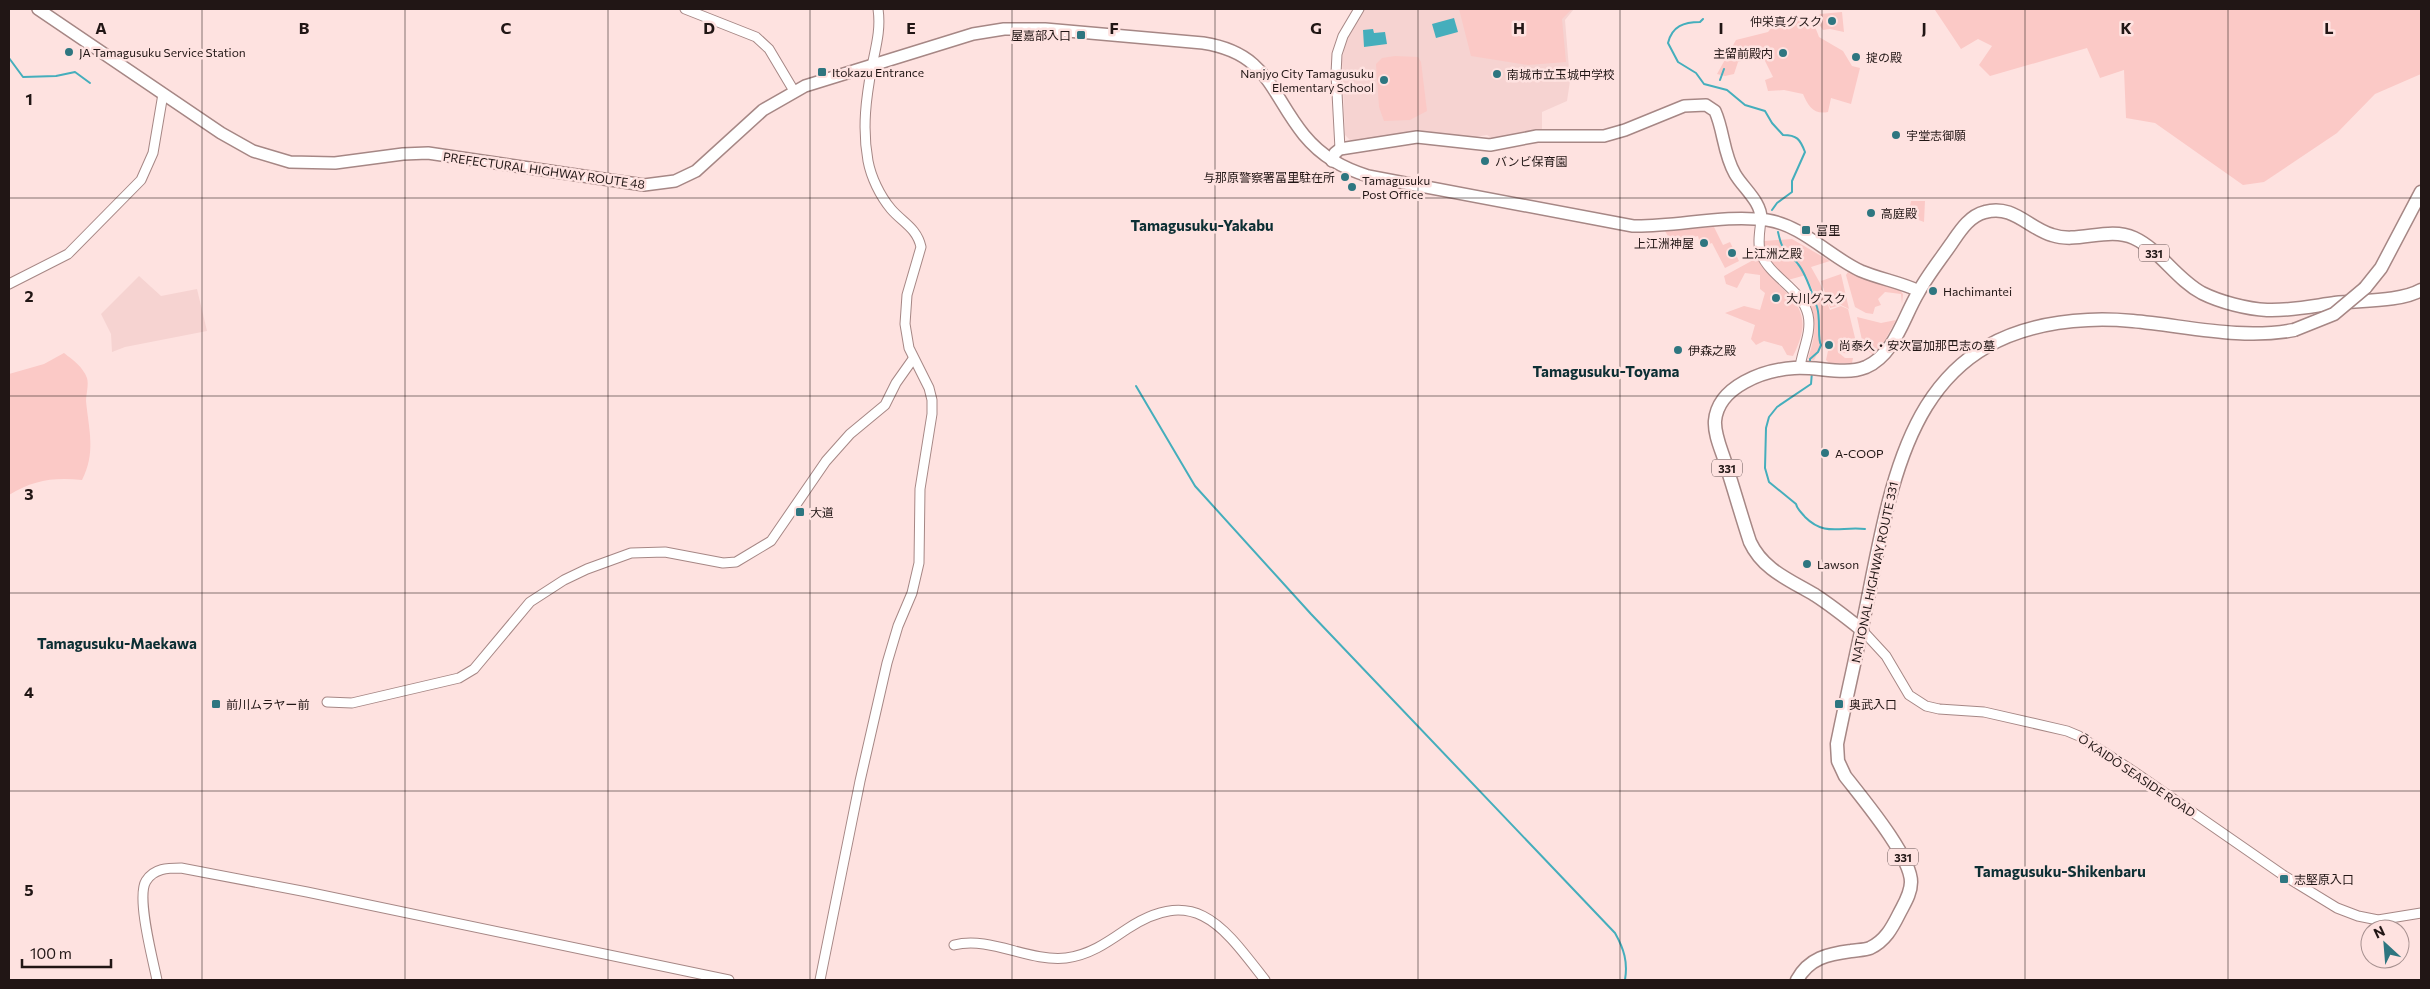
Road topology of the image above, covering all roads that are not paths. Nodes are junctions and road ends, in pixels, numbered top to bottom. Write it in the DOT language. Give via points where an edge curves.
graph roads {
  1 [pos="38,9"];
  2 [pos="685,9"];
  3 [pos="878,9"];
  4 [pos="1359,9"];
  5 [pos="872,64"];
  6 [pos="794,91"];
  7 [pos="163,94"];
  8 [pos="1340,149"];
  9 [pos="1332,161"];
  10 [pos="2421,192"];
  11 [pos="1761,220"];
  12 [pos="9,284"];
  13 [pos="2421,290"];
  14 [pos="1918,291"];
  15 [pos="913,359"];
  16 [pos="1807,368"];
  17 [pos="1862,630"];
  18 [pos="327,702"];
  19 [pos="2421,913"];
  20 [pos="954,945"];
  21 [pos="157,980"];
  22 [pos="729,980"];
  23 [pos="820,980"];
  24 [pos="1265,980"];
  25 [pos="1797,980"];
  1 -- 7 [label="main road, PREFECTURAL HIGHWAY ROUTE 48"];
  2 -- 6 [label="street" via="756,37 769,50"];
  3 -- 5 [label="street"];
  4 -- 8 [label="street" via="1343,36 1337,54"];
  5 -- 6 [label="main road, PREFECTURAL HIGHWAY ROUTE 48"];
  5 -- 9 [label="main road, PREFECTURAL HIGHWAY ROUTE 48" via="973,34 1004,29 1045,29 1211,44 1252,63 1274,87 1305,136"];
  5 -- 15 [label="street" via="864,126 870,171 883,198 917,234 921,247 907,295 905,316 906,337"];
  6 -- 7 [label="main road, PREFECTURAL HIGHWAY ROUTE 48" via="763,110 696,171 675,181 644,185 428,153 328,163 290,162 271,158 236,142"];
  7 -- 12 [label="street" via="153,153 141,180 68,254"];
  8 -- 9 [label="main road"];
  8 -- 11 [label="main road" via="1416,136 1490,145 1537,136 1604,136 1684,106 1706,105 1716,111 1728,162 1757,204"];
  9 -- 11 [label="main road, PREFECTURAL HIGHWAY ROUTE 48" via="1368,176 1615,224 1650,226"];
  10 -- 17 [label="highway, NATIONAL HIGHWAY ROUTE 331 / 331, bridge" via="2386,260 2365,288 2334,314 2294,330 2267,334 2088,320 2038,326 1994,341 1972,356 1951,374 1927,405 1900,460 1886,509"];
  11 -- 14 [label="main road, PREFECTURAL HIGHWAY ROUTE 48" via="1800,234 1862,272"];
  11 -- 16 [label="street" via="1761,253 1797,295 1808,314"];
  13 -- 14 [label="highway, 331" via="2402,296 2293,309 2255,308 2201,292 2134,238 2118,234 2054,236 2003,210 1984,212 1967,224"];
  14 -- 16 [label="highway, 331" via="1891,345 1879,359 1853,370"];
  15 -- 18 [label="street" via="885,405 850,434 826,461 771,541 747,557 723,563 665,552 631,553 564,580 530,602 474,669 459,678 352,703"];
  15 -- 23 [label="street" via="930,388 932,400 920,490 919,562 912,593 887,663"];
  16 -- 17 [label="highway, 331" via="1762,375 1730,392 1719,407 1715,419 1716,433 1758,558 1768,568 1829,604"];
  17 -- 19 [label="street, Ō KAIDŌ SEASIDE ROAD" via="1886,656 1903,687 1916,701 1938,710 1984,712 2079,736 2337,908 2378,920"];
  17 -- 25 [label="highway, NATIONAL HIGHWAY ROUTE 331 / 331" via="1837,744 1838,761 1845,776 1904,859 1911,883 1896,921 1882,940 1869,949 1815,959"];
  20 -- 24 [label="street" via="980,944 1065,958 1092,951 1152,915 1186,910 1204,916 1223,929"];
  21 -- 22 [label="street" via="142,898 145,882 157,870 168,868 307,892"];
}
